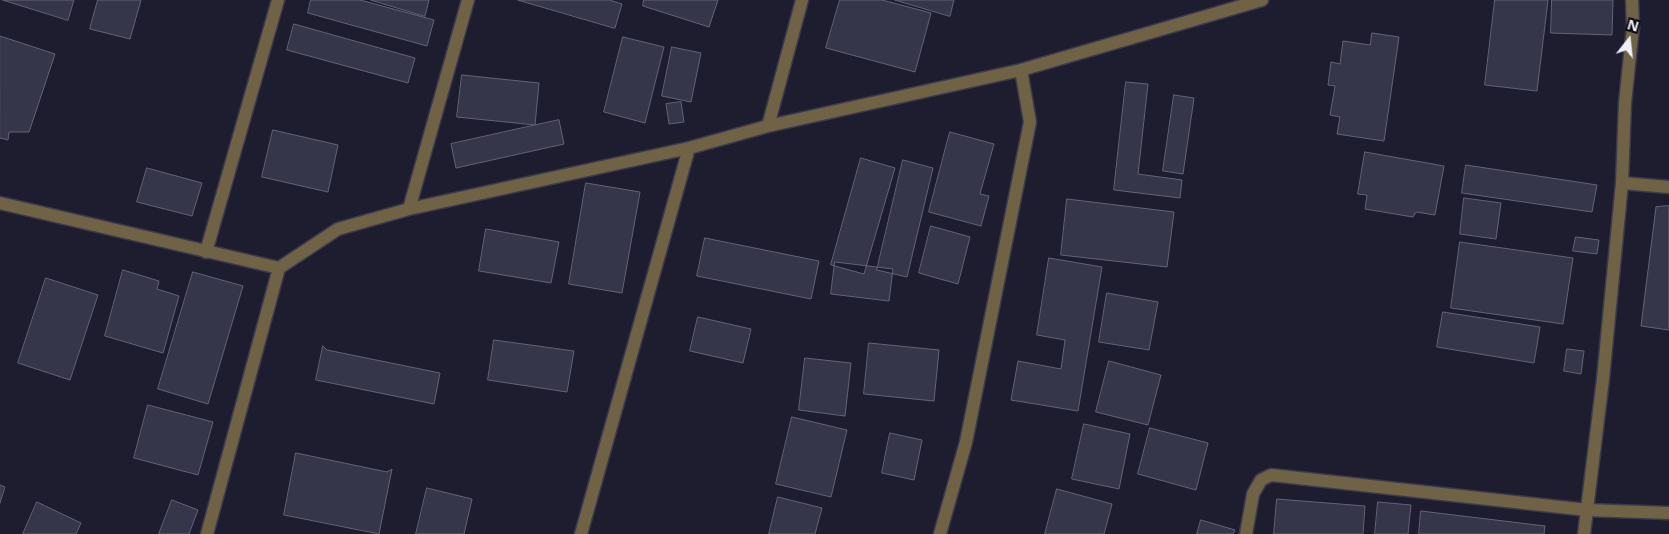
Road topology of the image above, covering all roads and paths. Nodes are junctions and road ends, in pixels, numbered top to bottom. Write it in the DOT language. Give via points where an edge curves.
graph roads {
  1 [pos="278,0"];
  2 [pos="468,0"];
  3 [pos="802,0"];
  4 [pos="1262,0"];
  5 [pos="1632,0"];
  6 [pos="1021,70"];
  7 [pos="768,126"];
  8 [pos="688,148"];
  9 [pos="1622,182"];
  10 [pos="1669,187"];
  11 [pos="0,203"];
  12 [pos="409,209"];
  13 [pos="206,252"];
  14 [pos="280,268"];
  15 [pos="1587,510"];
  16 [pos="1669,513"];
  17 [pos="208,534"];
  18 [pos="581,534"];
  19 [pos="940,534"];
  20 [pos="1246,534"];
  21 [pos="1584,534"];
  1 -- 13 [label="street"];
  2 -- 12 [label="street"];
  3 -- 7 [label="street"];
  4 -- 6 [label="street"];
  5 -- 9 [label="street"];
  6 -- 7 [label="street"];
  6 -- 19 [label="street" via="1030,122 966,442"];
  7 -- 8 [label="street"];
  8 -- 12 [label="street"];
  8 -- 18 [label="street"];
  9 -- 10 [label="street"];
  9 -- 15 [label="street"];
  11 -- 13 [label="street"];
  12 -- 14 [label="street" via="338,229"];
  13 -- 14 [label="street"];
  14 -- 17 [label="street"];
  15 -- 16 [label="street"];
  15 -- 20 [label="street" via="1272,475 1261,480 1252,494"];
  15 -- 21 [label="street"];
}
